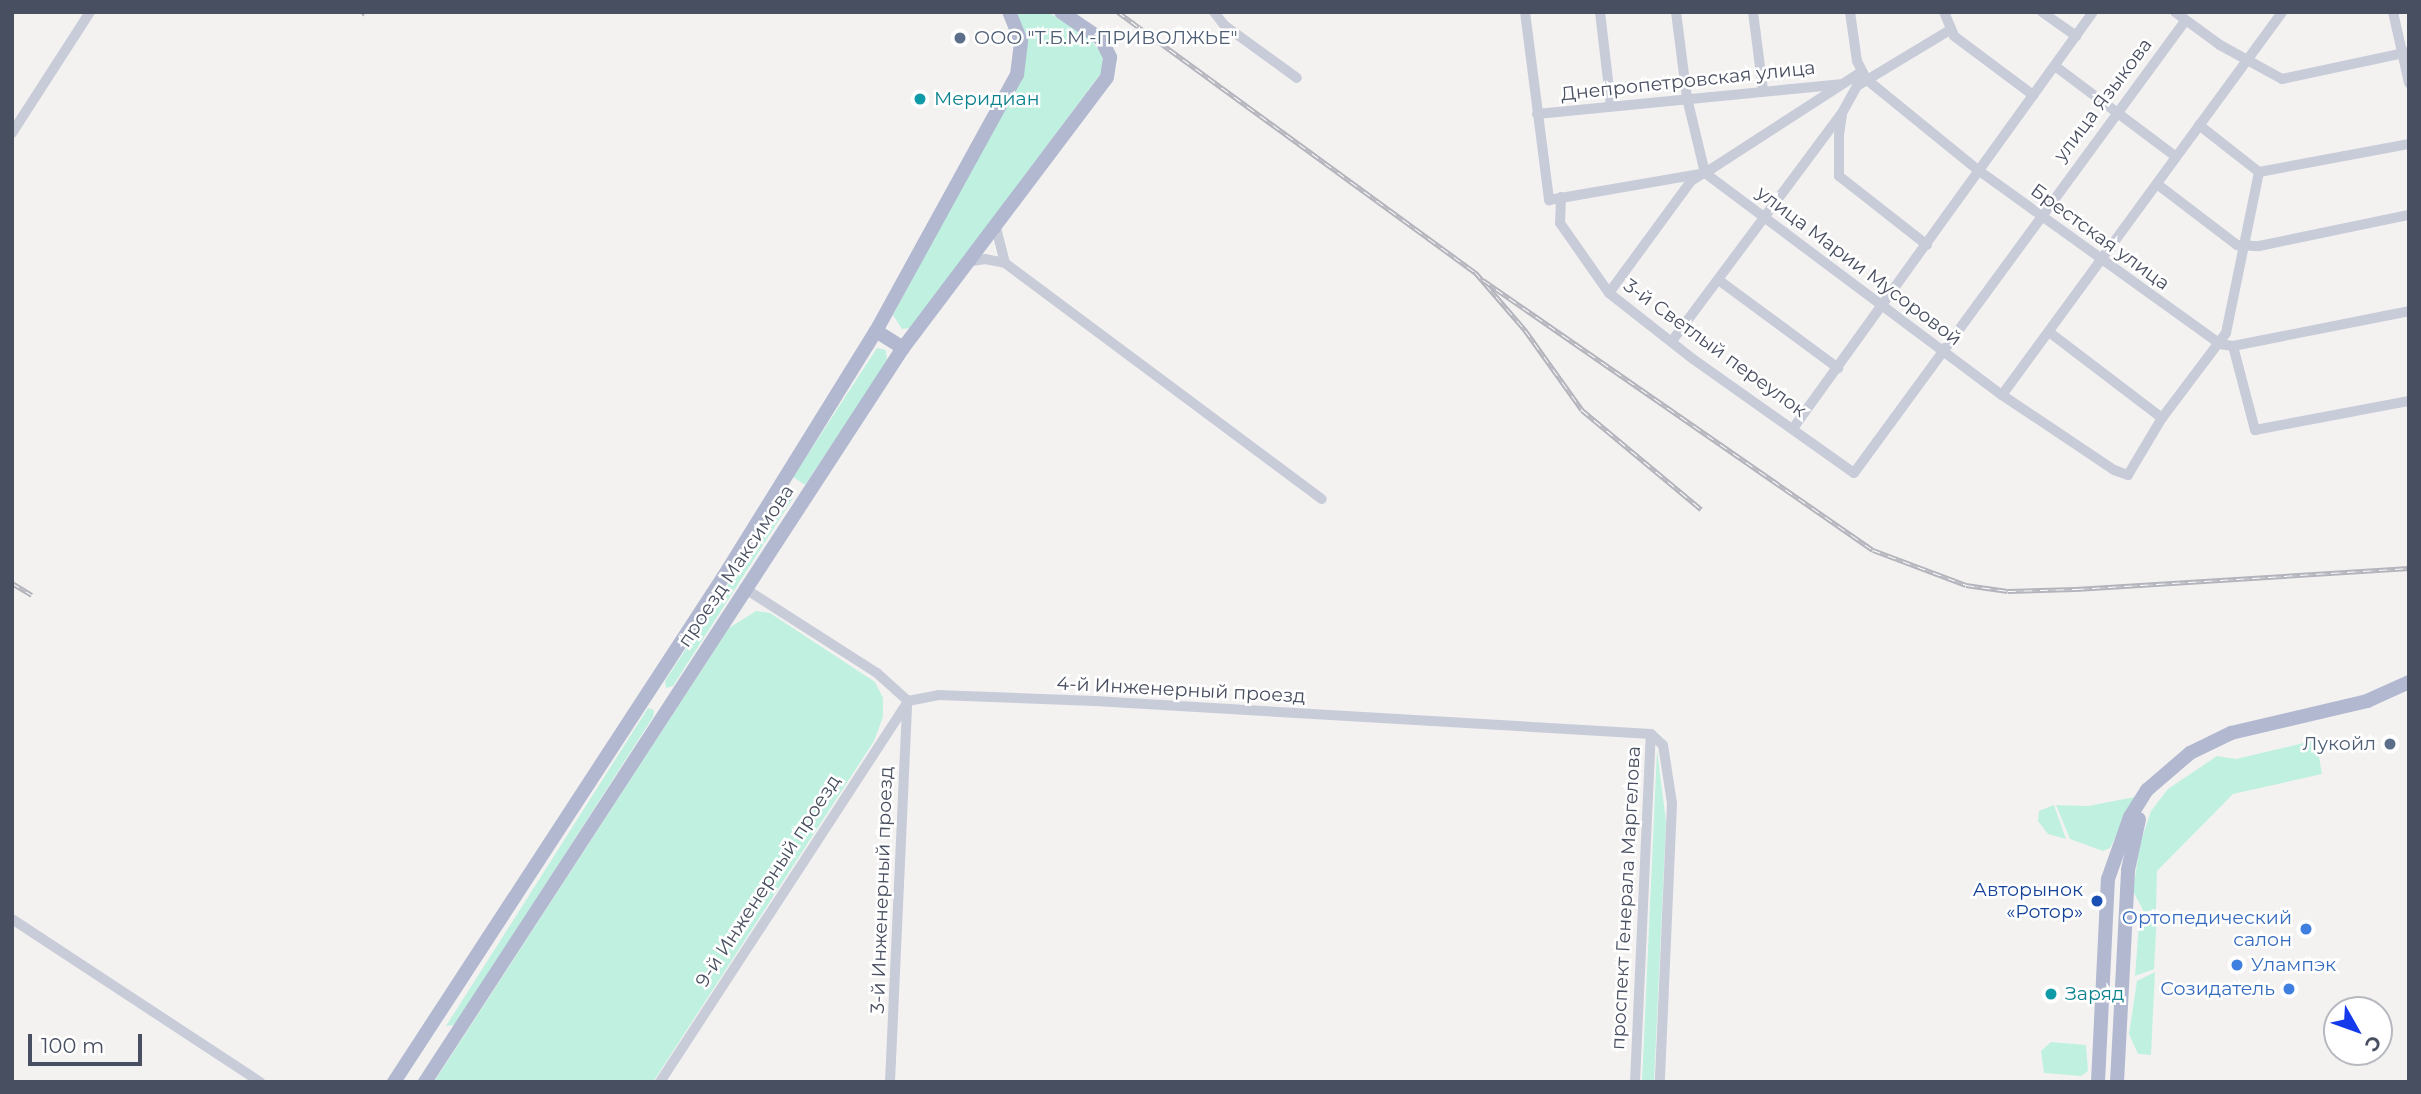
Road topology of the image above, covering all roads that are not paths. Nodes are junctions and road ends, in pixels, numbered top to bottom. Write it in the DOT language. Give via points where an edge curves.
graph roads {
  1 [pos="90,12"];
  2 [pos="1009,12"];
  3 [pos="1061,12"];
  4 [pos="1214,12"];
  5 [pos="1525,12"];
  6 [pos="1600,12"];
  7 [pos="1676,12"];
  8 [pos="1753,12"];
  9 [pos="1850,12"];
  10 [pos="1944,12"];
  11 [pos="2042,12"];
  12 [pos="2094,12"];
  13 [pos="2175,12"];
  14 [pos="2282,12"];
  15 [pos="2393,12"];
  16 [pos="2185,21"];
  17 [pos="1950,30"];
  18 [pos="2076,36"];
  19 [pos="2406,53"];
  20 [pos="2249,57"];
  21 [pos="2055,66"];
  22 [pos="1864,75"];
  23 [pos="1297,78"];
  24 [pos="2409,83"];
  25 [pos="1843,84"];
  26 [pos="1763,90"];
  27 [pos="2033,95"];
  28 [pos="1687,98"];
  29 [pos="1611,106"];
  30 [pos="2116,111"];
  31 [pos="1842,113"];
  32 [pos="1537,114"];
  33 [pos="2199,125"];
  34 [pos="12,133"];
  35 [pos="2409,144"];
  36 [pos="2175,156"];
  37 [pos="1978,170"];
  38 [pos="2259,172"];
  39 [pos="1705,173"];
  40 [pos="2157,184"];
  41 [pos="1560,197"];
  42 [pos="2409,215"];
  43 [pos="1764,216"];
  44 [pos="2039,216"];
  45 [pos="995,224"];
  46 [pos="1927,245"];
  47 [pos="2247,246"];
  48 [pos="2099,260"];
  49 [pos="966,262"];
  50 [pos="1005,263"];
  51 [pos="1720,281"];
  52 [pos="1609,293"];
  53 [pos="1883,307"];
  54 [pos="2409,311"];
  55 [pos="876,331"];
  56 [pos="2049,332"];
  57 [pos="1672,341"];
  58 [pos="2220,344"];
  59 [pos="2233,346"];
  60 [pos="903,348"];
  61 [pos="1942,352"];
  62 [pos="1838,368"];
  63 [pos="2002,395"];
  64 [pos="2409,401"];
  65 [pos="2162,418"];
  66 [pos="1794,428"];
  67 [pos="1854,474"];
  68 [pos="784,480"];
  69 [pos="806,494"];
  70 [pos="1322,499"];
  71 [pos="744,588"];
  72 [pos="2409,682"];
  73 [pos="650,691"];
  74 [pos="2409,693"];
  75 [pos="908,701"];
  76 [pos="668,703"];
  77 [pos="1651,734"];
  78 [pos="12,919"];
  79 [pos="2105,937"];
  80 [pos="2124,938"];
  81 [pos="429,1027"];
  82 [pos="452,1040"];
  83 [pos="260,1082"];
  84 [pos="394,1082"];
  85 [pos="425,1082"];
  86 [pos="660,1082"];
  87 [pos="890,1082"];
  88 [pos="1635,1082"];
  89 [pos="1660,1082"];
  90 [pos="2098,1082"];
  91 [pos="2117,1082"];
  1 -- 34 [label="street"];
  2 -- 55 [label="main road, проезд Максимова" via="1021,48 1014,81"];
  3 -- 45 [label="main road, проезд Максимова" via="1093,32 1110,57 1102,86"];
  4 -- 23 [label="street" via="1224,25"];
  5 -- 32 [label="street"];
  6 -- 29 [label="street"];
  7 -- 28 [label="street"];
  8 -- 26 [label="street"];
  9 -- 22 [label="street"];
  10 -- 17 [label="street"];
  11 -- 18 [label="street"];
  12 -- 18 [label="street"];
  13 -- 16 [label="street"];
  14 -- 20 [label="street"];
  15 -- 19 [label="street"];
  16 -- 20 [label="street" via="2220,45"];
  16 -- 30 [label="street, улица Языкова"];
  17 -- 22 [label="street"];
  17 -- 27 [label="street"];
  18 -- 21 [label="street"];
  19 -- 20 [label="street" via="2282,79"];
  19 -- 24 [label="street"];
  20 -- 33 [label="street"];
  21 -- 27 [label="street"];
  21 -- 30 [label="street"];
  22 -- 25 [label="street"];
  22 -- 31 [label="street"];
  22 -- 37 [label="street, Брестская улица"];
  25 -- 26 [label="street, Днепропетровская улица"];
  25 -- 39 [label="street"];
  26 -- 28 [label="street, Днепропетровская улица"];
  27 -- 37 [label="street"];
  28 -- 29 [label="street, Днепропетровская улица"];
  28 -- 39 [label="street"];
  29 -- 32 [label="street, Днепропетровская улица"];
  30 -- 36 [label="street"];
  30 -- 44 [label="street, улица Языкова"];
  31 -- 43 [label="street"];
  31 -- 46 [label="street" via="1839,176"];
  32 -- 41 [label="street" via="1549,200"];
  33 -- 36 [label="street"];
  33 -- 38 [label="street"];
  35 -- 38 [label="street"];
  36 -- 40 [label="street"];
  37 -- 44 [label="street, Брестская улица"];
  37 -- 46 [label="street"];
  38 -- 47 [label="street"];
  39 -- 41 [label="street"];
  39 -- 43 [label="street, улица Марии Мусоровой"];
  39 -- 52 [label="street" via="1691,181"];
  40 -- 47 [label="street" via="2237,245"];
  40 -- 48 [label="street"];
  41 -- 52 [label="street, 3-й Светлый переулок" via="1560,223"];
  42 -- 47 [label="street"];
  43 -- 51 [label="street"];
  43 -- 53 [label="street, улица Марии Мусоровой"];
  44 -- 48 [label="street, Брестская улица"];
  44 -- 61 [label="street, улица Языкова"];
  45 -- 49 [label="main road, проезд Максимова"];
  45 -- 50 [label="street"];
  46 -- 53 [label="street"];
  47 -- 58 [label="street"];
  48 -- 56 [label="street"];
  48 -- 58 [label="street, Брестская улица"];
  49 -- 50 [label="street"];
  49 -- 60 [label="main road, проезд Максимова"];
  50 -- 70 [label="street"];
  51 -- 57 [label="street"];
  51 -- 62 [label="street"];
  52 -- 57 [label="street, 3-й Светлый переулок"];
  53 -- 61 [label="street, улица Марии Мусоровой"];
  53 -- 62 [label="street"];
  54 -- 59 [label="street, Брестская улица"];
  55 -- 60 [label="main road"];
  55 -- 68 [label="main road, проезд Максимова"];
  56 -- 63 [label="street"];
  56 -- 65 [label="street"];
  57 -- 66 [label="street, 3-й Светлый переулок"];
  58 -- 59 [label="street, Брестская улица"];
  58 -- 65 [label="street"];
  59 -- 64 [label="street" via="2255,430"];
  60 -- 69 [label="main road, проезд Максимова"];
  61 -- 63 [label="street, улица Марии Мусоровой"];
  61 -- 67 [label="street, улица Языкова"];
  62 -- 66 [label="street"];
  63 -- 65 [label="street, улица Марии Мусоровой" via="2128,475"];
  66 -- 67 [label="street, 3-й Светлый переулок"];
  68 -- 69 [label="main road"];
  68 -- 73 [label="main road, проезд Максимова"];
  69 -- 71 [label="main road, проезд Максимова"];
  71 -- 75 [label="street" via="877,673"];
  71 -- 76 [label="main road, проезд Максимова"];
  72 -- 79 [label="main road" via="2367,701 2231,733 2190,753 2159,776 2130,817 2113,859"];
  73 -- 76 [label="main road"];
  73 -- 81 [label="main road, проезд Максимова"];
  74 -- 80 [label="main road" via="2367,710 2216,747 2176,773 2144,808 2130,846"];
  75 -- 77 [label="street, 4-й Инженерный проезд" via="938,695 1095,701"];
  75 -- 86 [label="street, 9-й Инженерный проезд"];
  75 -- 87 [label="street, 3-й Инженерный проезд"];
  76 -- 82 [label="main road, проезд Максимова"];
  77 -- 88 [label="street, проспект Генерала Маргелова"];
  77 -- 89 [label="street, проспект Генерала Маргелова" via="1664,745 1672,803"];
  78 -- 83 [label="street"];
  79 -- 80 [label="main road" via="2113,929"];
  79 -- 90 [label="main road"];
  80 -- 91 [label="main road"];
  81 -- 82 [label="main road"];
  81 -- 84 [label="main road, проезд Максимова"];
  82 -- 85 [label="main road, проезд Максимова"];
}
